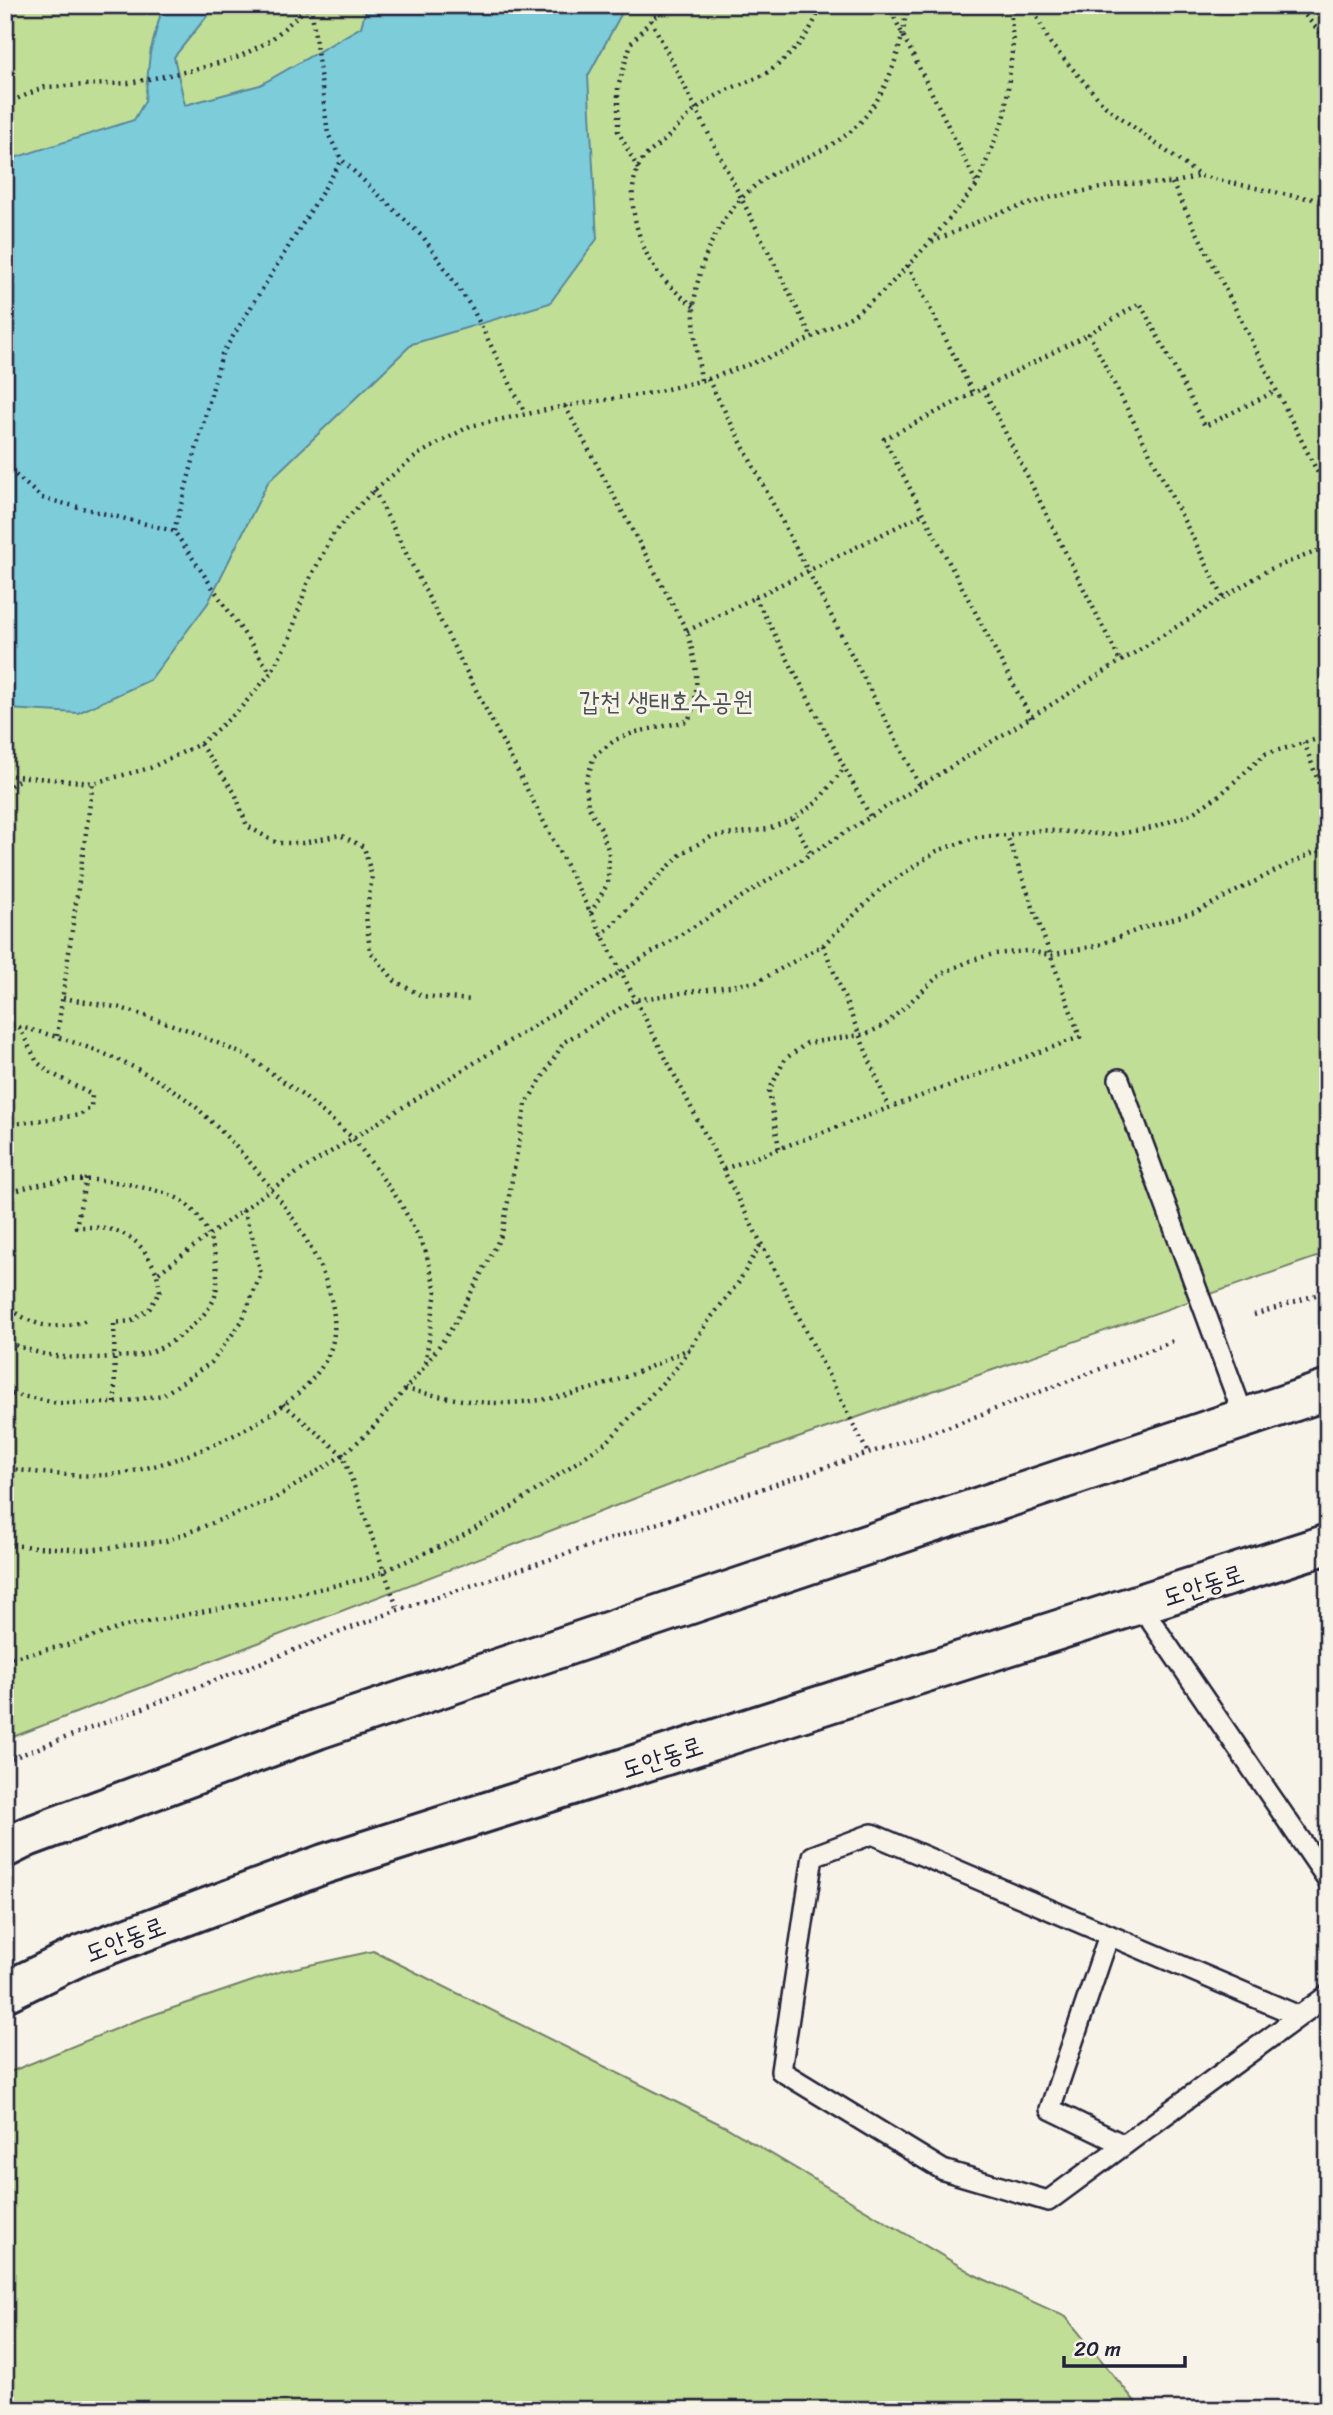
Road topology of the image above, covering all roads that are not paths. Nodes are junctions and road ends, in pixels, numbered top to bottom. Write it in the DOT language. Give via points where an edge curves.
graph roads {
  1 [pos="1119,1079"];
  2 [pos="1328,1390"];
  3 [pos="1244,1417"];
  4 [pos="1328,1544"];
  5 [pos="1140,1605"];
  6 [pos="5,1848"];
  7 [pos="1328,1880"];
  8 [pos="1110,1935"];
  9 [pos="5,1992"];
  10 [pos="1328,1995"];
  11 [pos="1299,2016"];
  12 [pos="1124,2146"];
  1 -- 3 [label="lane"];
  2 -- 3 [label="main road"];
  3 -- 6 [label="main road" via="318,1729"];
  4 -- 5 [label="main road, 도안동로"];
  5 -- 7 [label="lane"];
  5 -- 9 [label="main road, 도안동로" via="324,1864 81,1955"];
  8 -- 11 [label="lane"];
  8 -- 12 [label="lane" via="1050,2109"];
  8 -- 12 [label="lane" via="872,1834 813,1856 781,2071 943,2170 1048,2201"];
  10 -- 11 [label="lane"];
  11 -- 12 [label="lane"];
}
